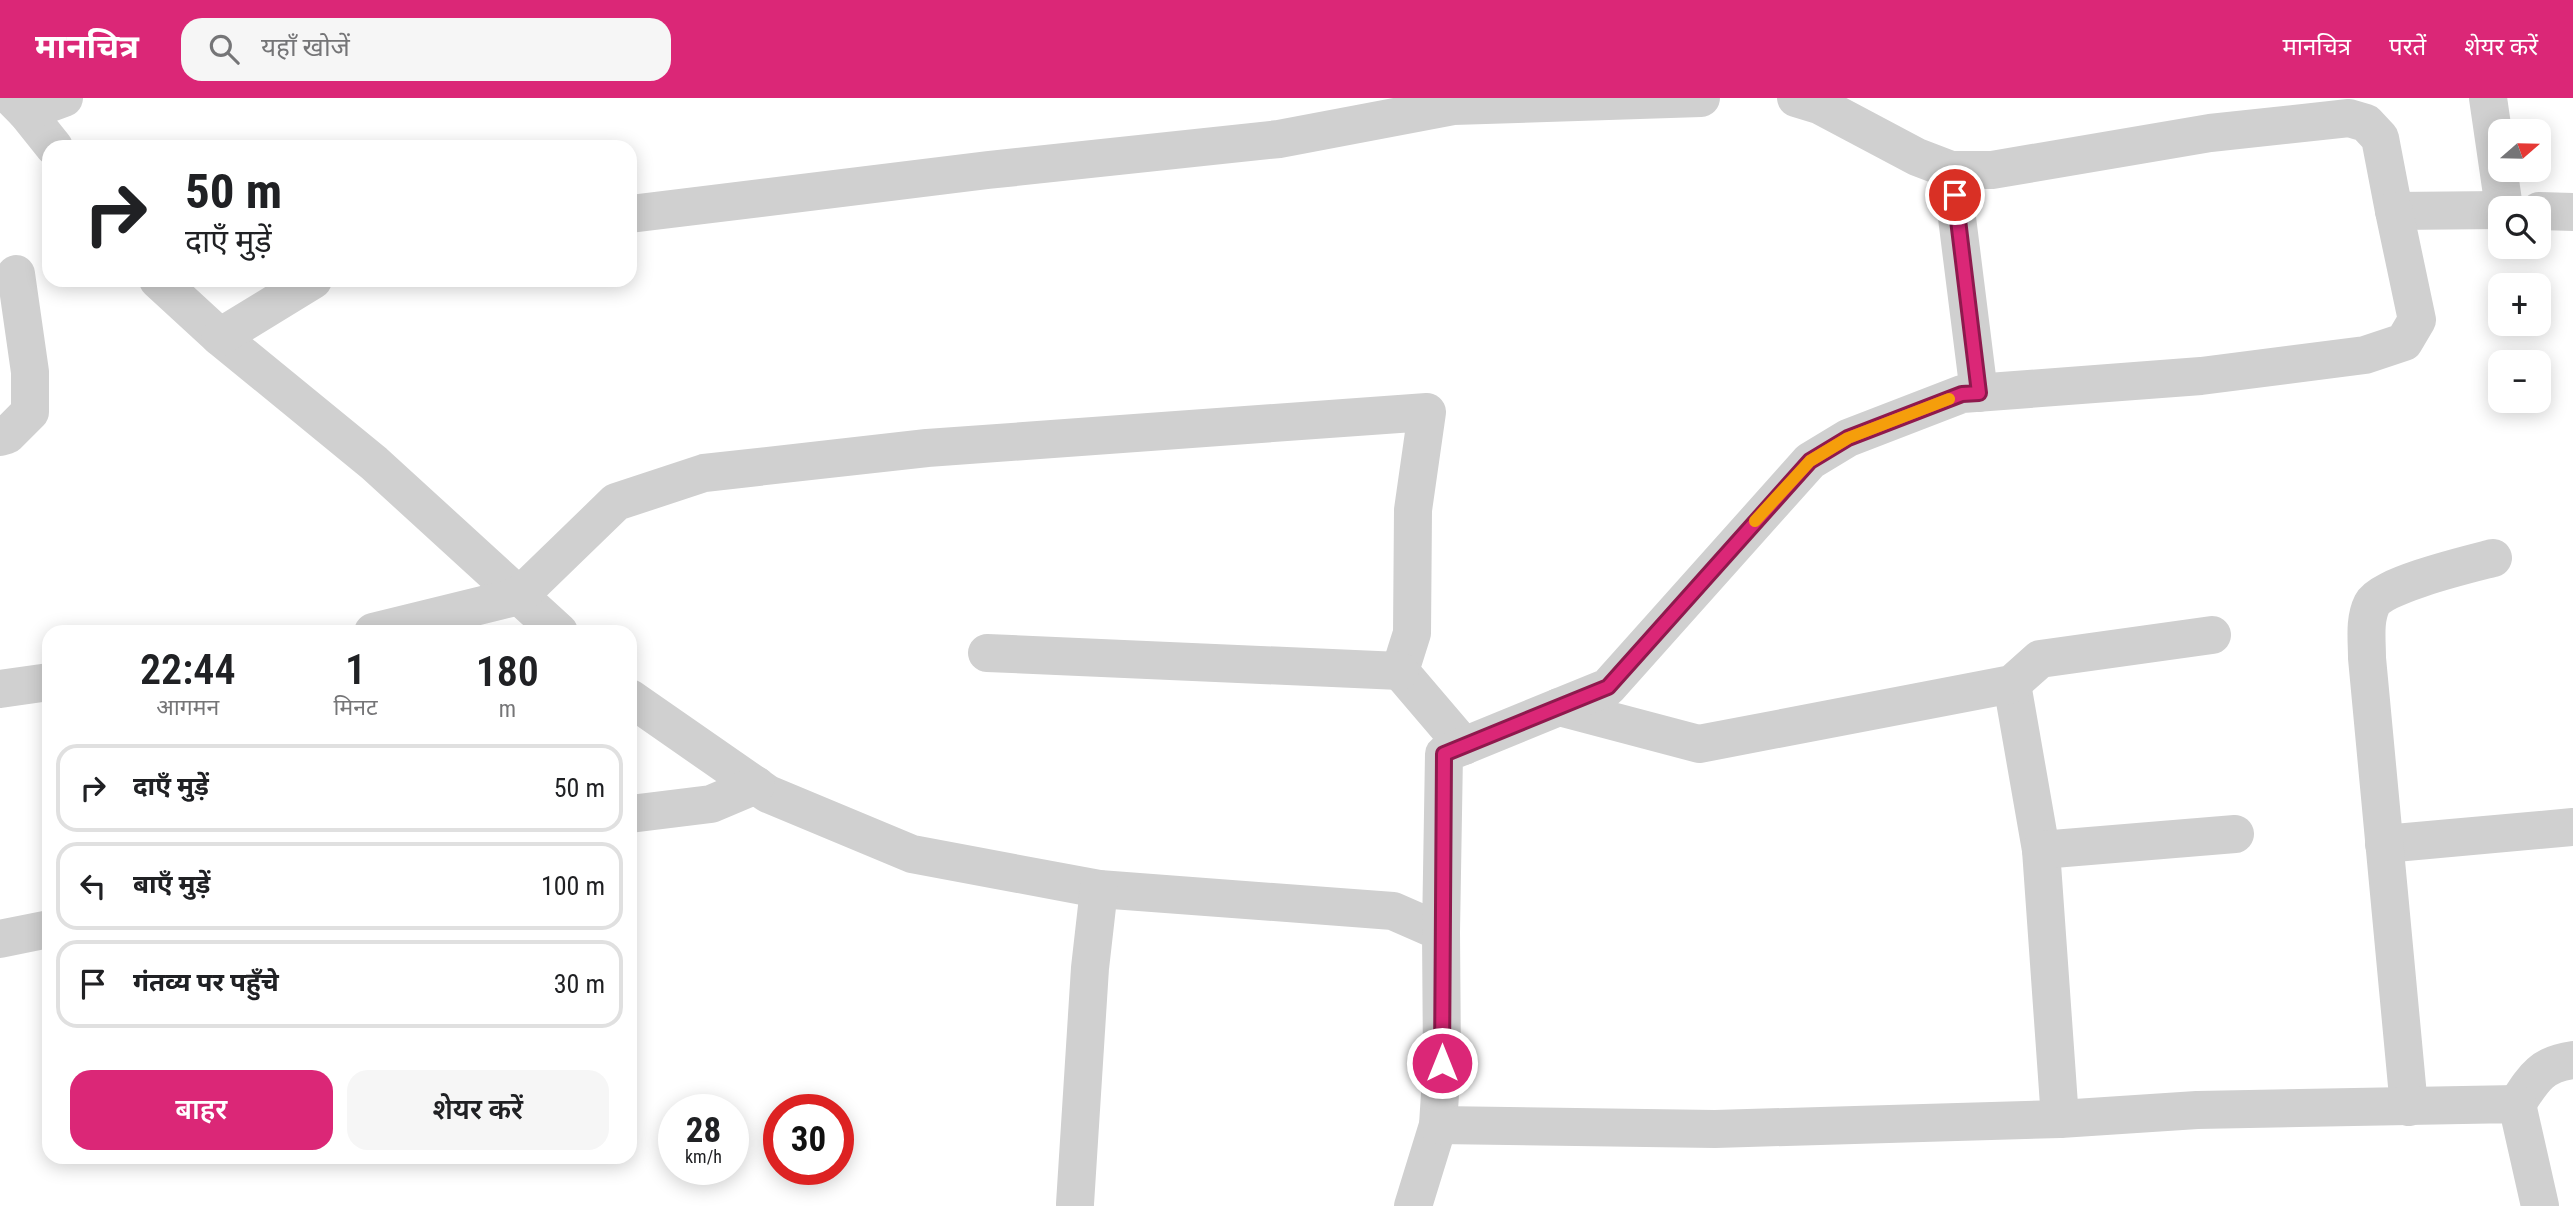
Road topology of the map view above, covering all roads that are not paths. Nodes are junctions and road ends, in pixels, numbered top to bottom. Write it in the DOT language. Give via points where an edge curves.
graph roads {
  1 [pos="64,98"];
  2 [pos="1701,98"];
  3 [pos="1796,98"];
  4 [pos="2488,98"];
  5 [pos="19,105"];
  6 [pos="48,140"];
  7 [pos="1951,170"];
  8 [pos="2500,196"];
  9 [pos="2488,209"];
  10 [pos="2394,211"];
  11 [pos="2551,211"];
  12 [pos="2573,212"];
  13 [pos="637,213"];
  14 [pos="22,273"];
  15 [pos="166,287"];
  16 [pos="302,287"];
  17 [pos="220,337"];
  18 [pos="1979,393"];
  19 [pos="0,437"];
  20 [pos="2493,558"];
  21 [pos="519,596"];
  22 [pos="401,625"];
  23 [pos="551,625"];
  24 [pos="2212,635"];
  25 [pos="987,653"];
  26 [pos="1400,671"];
  27 [pos="42,683"];
  28 [pos="2012,684"];
  29 [pos="0,689"];
  30 [pos="637,703"];
  31 [pos="1559,707"];
  32 [pos="1464,746"];
  33 [pos="756,785"];
  34 [pos="637,813"];
  35 [pos="2573,827"];
  36 [pos="2235,834"];
  37 [pos="2384,844"];
  38 [pos="2040,850"];
  39 [pos="1099,889"];
  40 [pos="42,930"];
  41 [pos="1441,932"];
  42 [pos="0,939"];
  43 [pos="2573,1060"];
  44 [pos="2517,1104"];
  45 [pos="2409,1107"];
  46 [pos="2060,1119"];
  47 [pos="1438,1125"];
  48 [pos="1074,1204"];
  49 [pos="1413,1206"];
  50 [pos="2540,1206"];
  1 -- 5 [label="street"];
  2 -- 13 [label="street" via="1453,106 1279,139"];
  3 -- 7 [label="street"];
  4 -- 8 [label="street"];
  5 -- 6 [label="street"];
  7 -- 10 [label="street" via="1992,170 2210,132 2349,118 2366,123 2380,138"];
  7 -- 18 [label="street"];
  9 -- 10 [label="street"];
  10 -- 18 [label="street" via="2417,320 2404,342 2365,355 2201,376"];
  11 -- 12 [label="street"];
  14 -- 19 [label="street" via="30,412"];
  15 -- 17 [label="street"];
  16 -- 17 [label="street"];
  17 -- 21 [label="street" via="374,463"];
  18 -- 31 [label="street" via="1962,394 1848,438 1810,461 1608,687"];
  20 -- 37 [label="street" via="2392,588 2373,601 2367,621 2367,658"];
  21 -- 22 [label="street"];
  21 -- 23 [label="street"];
  21 -- 26 [label="street" via="616,502 704,473 927,449 1427,412 1413,510 1412,633"];
  24 -- 28 [label="street" via="2040,659"];
  25 -- 26 [label="street"];
  26 -- 32 [label="street"];
  27 -- 29 [label="street"];
  28 -- 31 [label="street" via="1699,744"];
  28 -- 38 [label="street"];
  30 -- 33 [label="street"];
  31 -- 32 [label="street"];
  32 -- 41 [label="street" via="1444,754"];
  33 -- 34 [label="street" via="711,804"];
  33 -- 39 [label="street" via="912,854"];
  35 -- 37 [label="street"];
  36 -- 38 [label="street"];
  37 -- 45 [label="street"];
  38 -- 46 [label="street"];
  39 -- 41 [label="street" via="1393,911"];
  39 -- 48 [label="street"];
  40 -- 42 [label="street"];
  41 -- 47 [label="street"];
  43 -- 44 [label="street" via="2535,1075"];
  44 -- 45 [label="street"];
  44 -- 50 [label="street"];
  45 -- 46 [label="street" via="2197,1110"];
  46 -- 47 [label="street" via="1715,1129"];
  47 -- 49 [label="street"];
}
